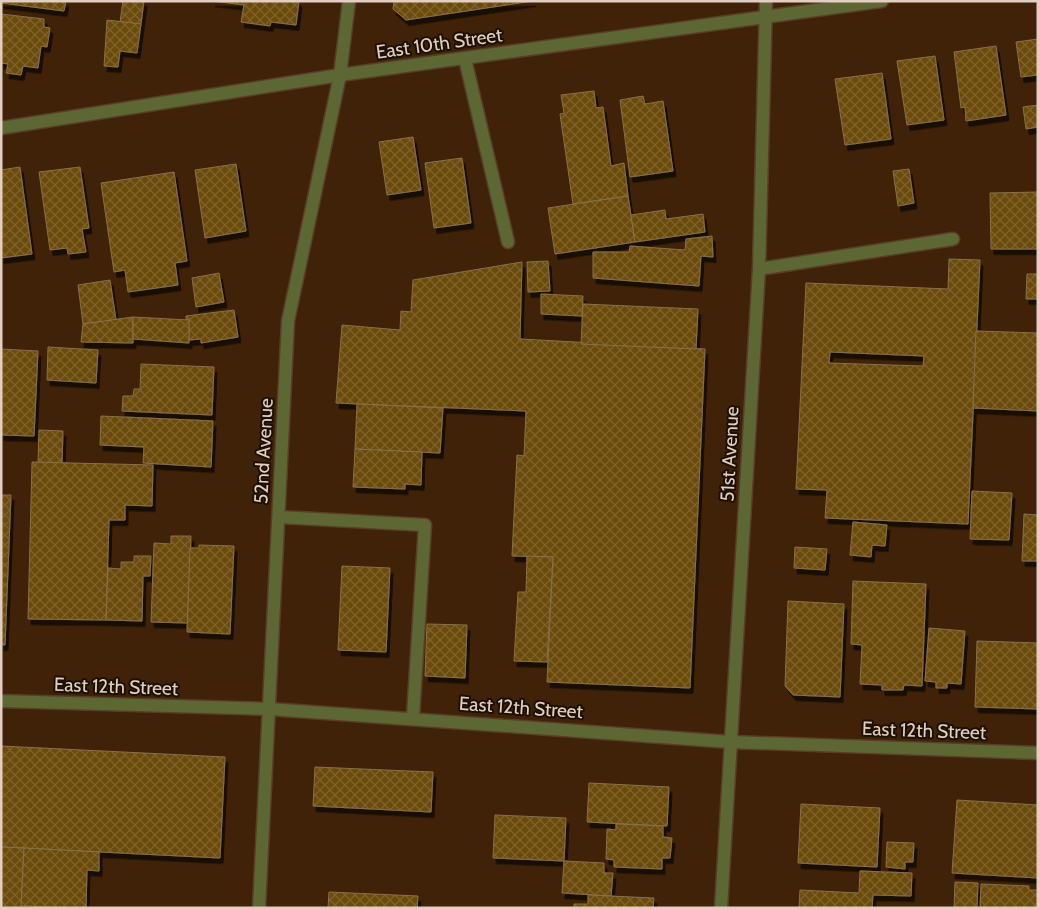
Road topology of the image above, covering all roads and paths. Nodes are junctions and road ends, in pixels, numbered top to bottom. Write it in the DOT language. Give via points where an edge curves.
graph roads {
  1 [pos="349,1"];
  2 [pos="766,1"];
  3 [pos="882,1"];
  4 [pos="765,18"];
  5 [pos="465,58"];
  6 [pos="340,75"];
  7 [pos="1,128"];
  8 [pos="953,239"];
  9 [pos="508,242"];
  10 [pos="759,269"];
  11 [pos="279,517"];
  12 [pos="1,701"];
  13 [pos="269,709"];
  14 [pos="413,718"];
  15 [pos="731,742"];
  16 [pos="1038,753"];
  17 [pos="259,908"];
  18 [pos="721,908"];
  1 -- 6 [label="street, 52nd Avenue"];
  2 -- 4 [label="street, 51st Avenue"];
  3 -- 4 [label="street, East 10th Street"];
  4 -- 5 [label="street, East 10th Street"];
  4 -- 10 [label="street, 51st Avenue"];
  5 -- 6 [label="street, East 10th Street"];
  5 -- 9 [label="street"];
  6 -- 7 [label="street, East 10th Street"];
  6 -- 11 [label="street, 52nd Avenue" via="288,321"];
  8 -- 10 [label="street"];
  10 -- 15 [label="street, 51st Avenue"];
  11 -- 13 [label="street, 52nd Avenue"];
  11 -- 14 [label="street" via="425,525"];
  12 -- 13 [label="street, East 12th Street"];
  13 -- 14 [label="street, East 12th Street"];
  13 -- 17 [label="street, 52nd Avenue"];
  14 -- 15 [label="street, East 12th Street"];
  15 -- 16 [label="street, East 12th Street"];
  15 -- 18 [label="street, 51st Avenue"];
}
